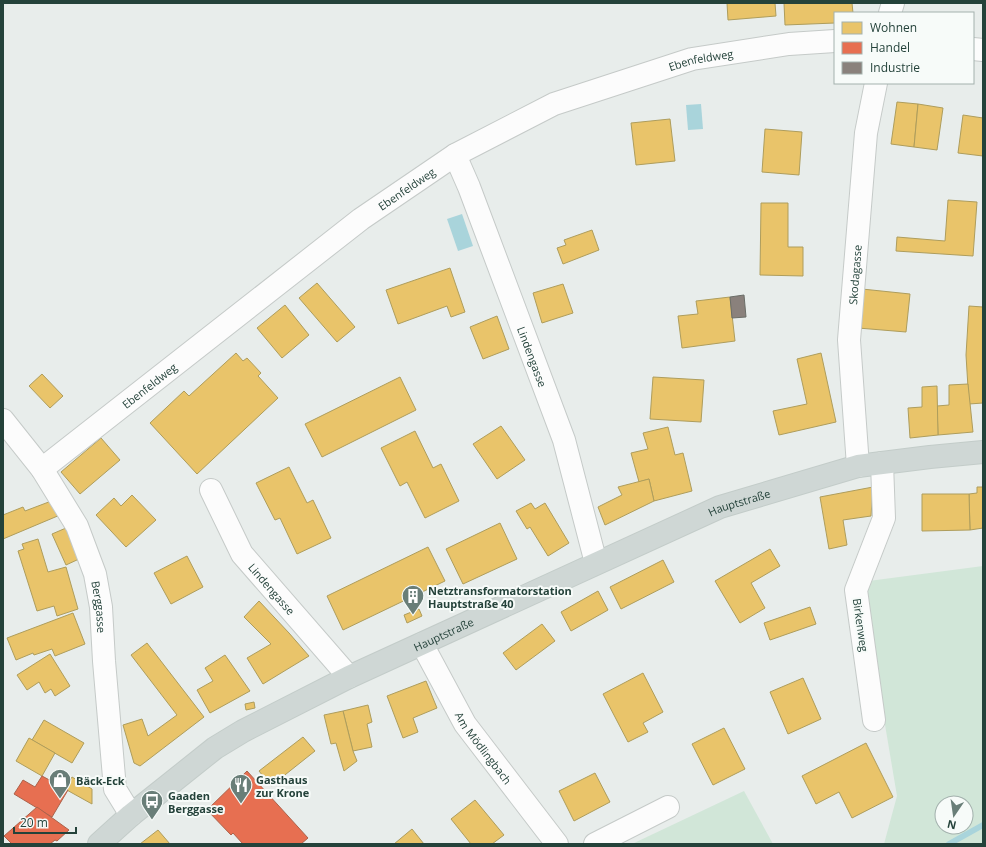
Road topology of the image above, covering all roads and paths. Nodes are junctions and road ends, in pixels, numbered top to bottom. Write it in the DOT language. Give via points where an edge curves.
graph roads {
  1 [pos="834,41"];
  2 [pos="876,84"];
  3 [pos="455,155"];
  4 [pos="3,420"];
  5 [pos="983,452"];
  6 [pos="882,463"];
  7 [pos="858,466"];
  8 [pos="42,469"];
  9 [pos="211,490"];
  10 [pos="596,563"];
  11 [pos="422,644"];
  12 [pos="349,677"];
  13 [pos="874,720"];
  14 [pos="668,807"];
  15 [pos="131,815"];
  16 [pos="99,844"];
  17 [pos="557,844"];
  18 [pos="595,844"];
  1 -- 3 [label="street, Ebenfeldweg" via="788,44 692,59 554,104"];
  2 -- 7 [label="street, Skodagasse" via="866,134 849,340"];
  3 -- 8 [label="street, Ebenfeldweg" via="361,219"];
  3 -- 10 [label="street, Lindengasse" via="564,440"];
  4 -- 8 [label="street, Berggasse"];
  5 -- 6 [label="main road, Hauptstraße"];
  6 -- 7 [label="main road, Hauptstraße"];
  6 -- 13 [label="street, Birkenweg" via="884,518 856,590"];
  7 -- 10 [label="main road, Hauptstraße" via="720,507"];
  8 -- 15 [label="street, Berggasse" via="77,526 95,574 101,607 114,789"];
  9 -- 12 [label="street, Lindengasse" via="242,554"];
  10 -- 11 [label="main road, Hauptstraße"];
  11 -- 12 [label="main road, Hauptstraße"];
  11 -- 17 [label="street, Am Mödlingbach" via="465,724"];
  12 -- 15 [label="main road, Hauptstraße" via="215,748"];
  14 -- 18 [label="street"];
  15 -- 16 [label="main road, Hauptstraße"];
}
